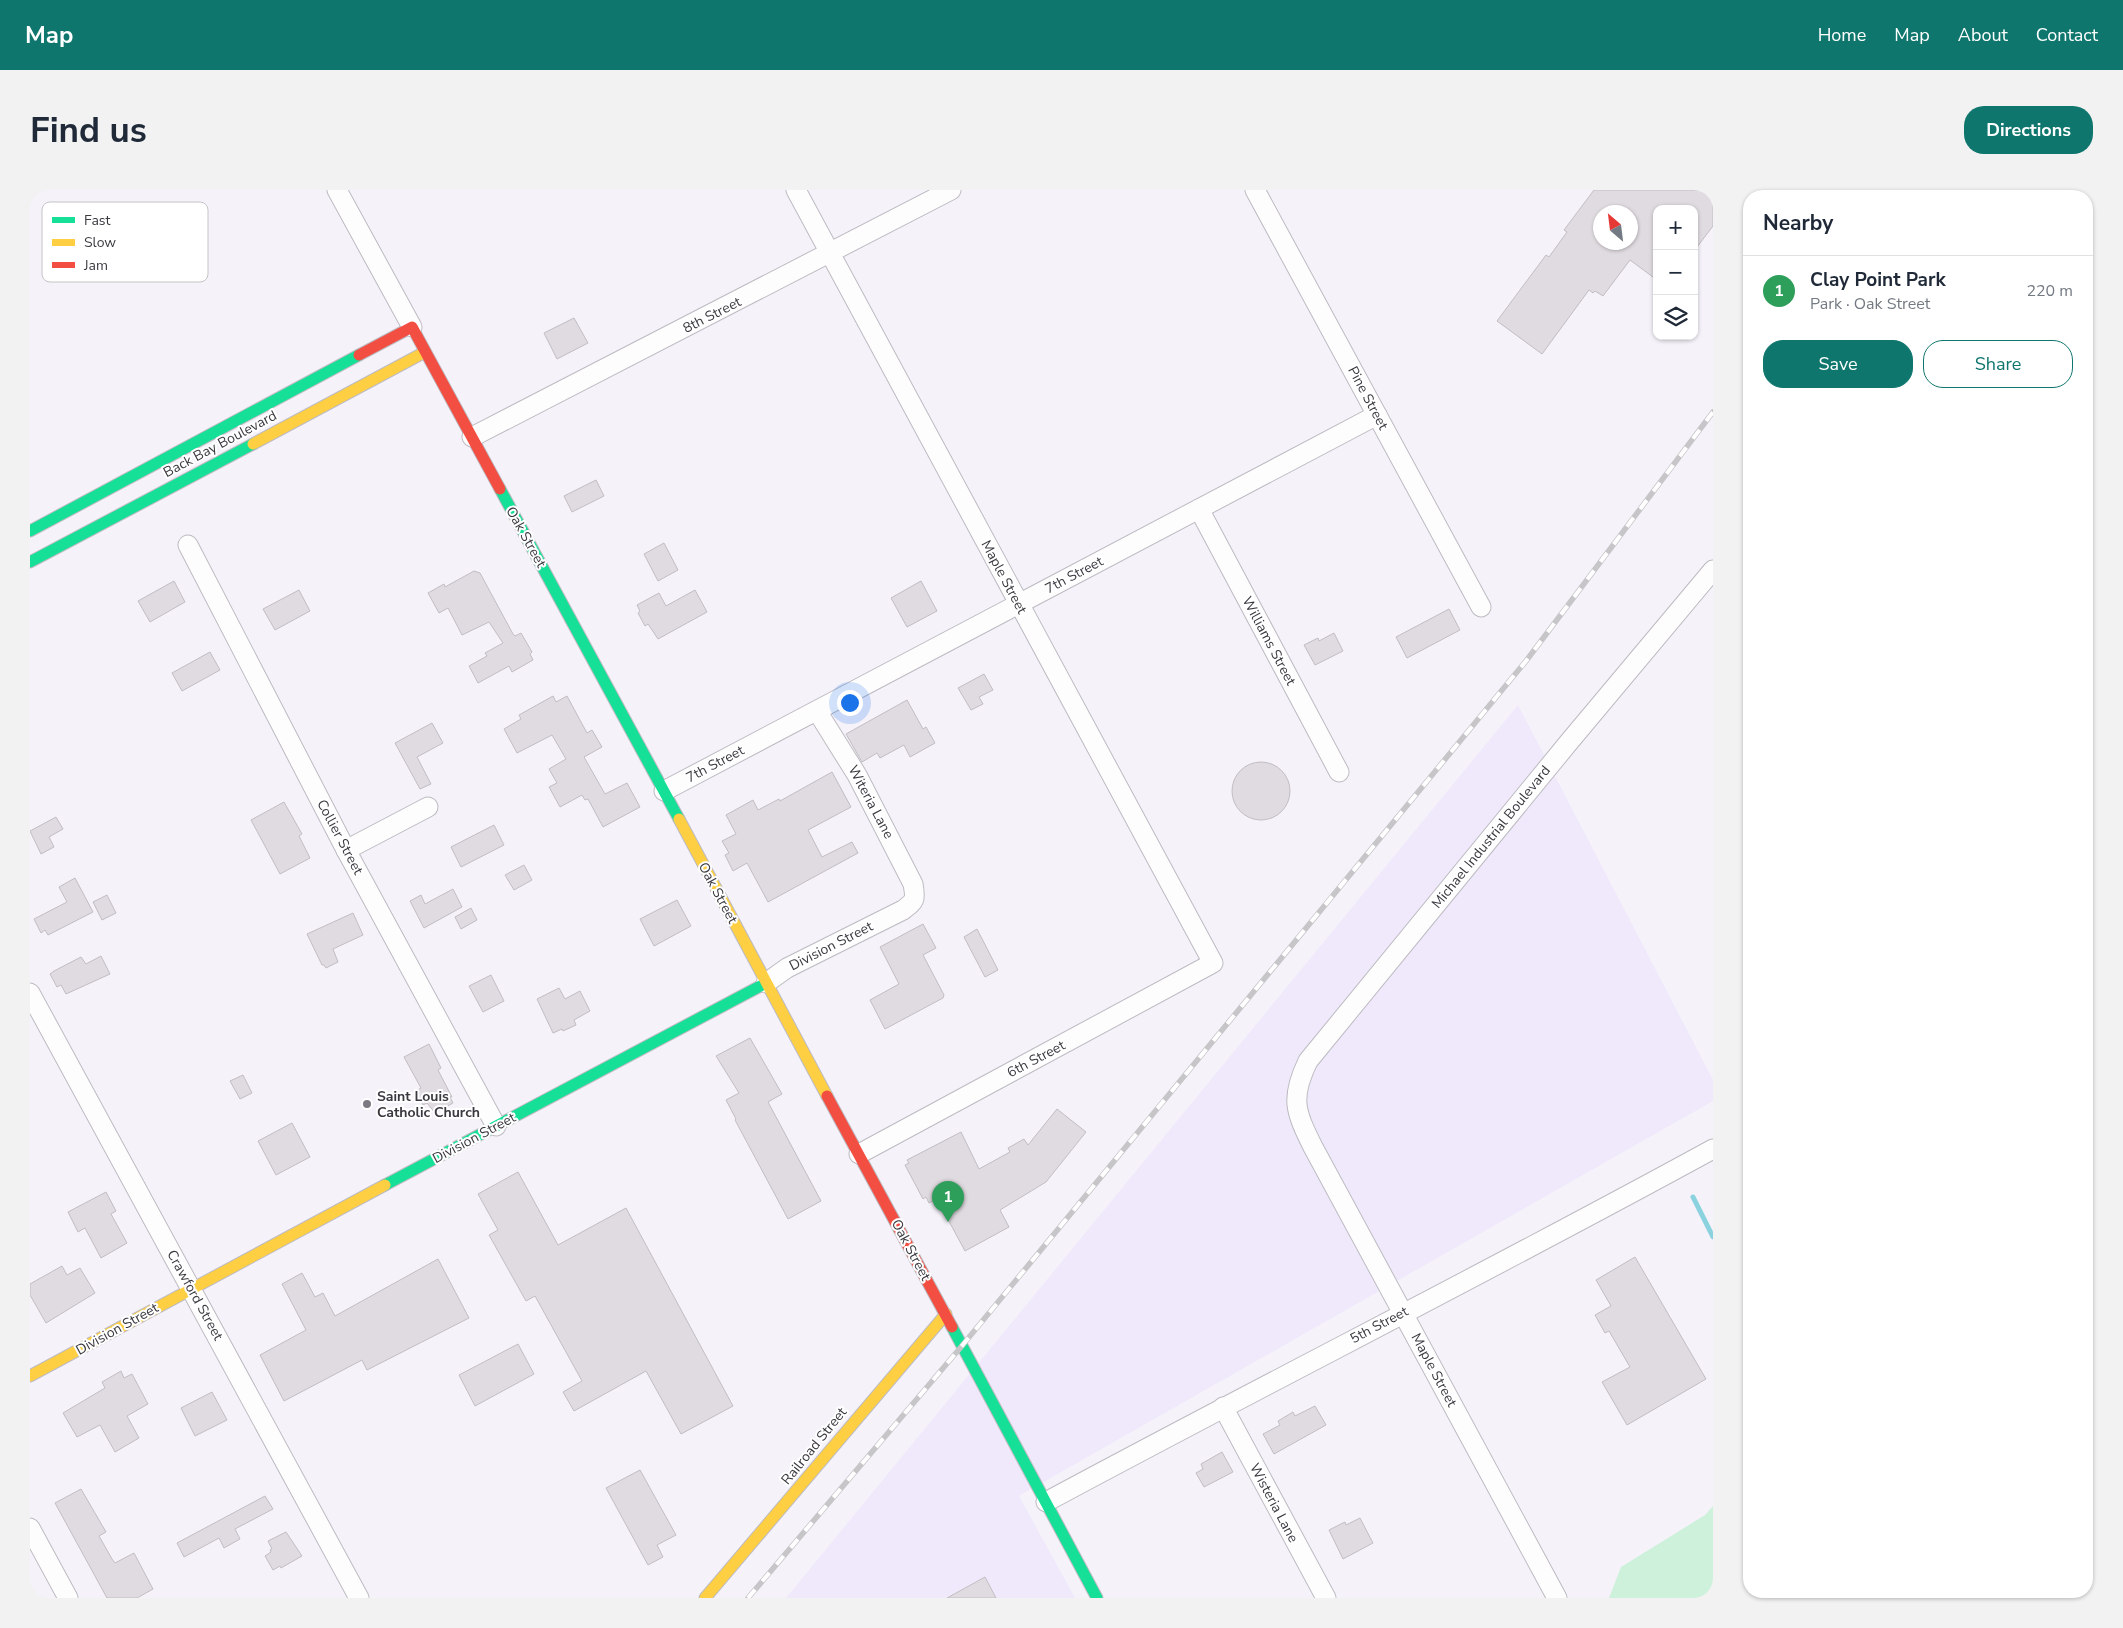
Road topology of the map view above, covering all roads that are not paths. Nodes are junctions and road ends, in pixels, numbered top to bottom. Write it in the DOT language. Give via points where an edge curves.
graph roads {
  1 [pos="337,190"];
  2 [pos="796,190"];
  3 [pos="951,190"];
  4 [pos="1255,190"];
  5 [pos="831,254"];
  6 [pos="412,327"];
  7 [pos="425,352"];
  8 [pos="1377,415"];
  9 [pos="472,438"];
  10 [pos="1199,509"];
  11 [pos="30,531"];
  12 [pos="188,544"];
  13 [pos="30,562"];
  14 [pos="1713,570"];
  15 [pos="1019,604"];
  16 [pos="1481,607"];
  17 [pos="817,710"];
  18 [pos="1339,772"];
  19 [pos="664,791"];
  20 [pos="428,807"];
  21 [pos="346,850"];
  22 [pos="915,898"];
  23 [pos="1213,964"];
  24 [pos="766,983"];
  25 [pos="30,993"];
  26 [pos="1299,1115"];
  27 [pos="496,1126"];
  28 [pos="1713,1149"];
  29 [pos="859,1154"];
  30 [pos="192,1288"];
  31 [pos="1403,1312"];
  32 [pos="946,1314"];
  33 [pos="30,1376"];
  34 [pos="1223,1407"];
  35 [pos="1046,1502"];
  36 [pos="30,1528"];
  37 [pos="68,1598"];
  38 [pos="359,1598"];
  39 [pos="705,1598"];
  40 [pos="1097,1598"];
  41 [pos="1326,1598"];
  42 [pos="1557,1598"];
  1 -- 6 [label="street, Oak Street"];
  2 -- 5 [label="street, Maple Street"];
  3 -- 5 [label="street, 8th Street"];
  4 -- 8 [label="street, Pine Street"];
  5 -- 9 [label="street, 8th Street"];
  5 -- 15 [label="street, Maple Street"];
  6 -- 7 [label="main road, Oak Street"];
  6 -- 11 [label="main road, Back Bay Boulevard"];
  7 -- 9 [label="main road, Oak Street"];
  7 -- 13 [label="main road, Back Bay Boulevard"];
  8 -- 10 [label="street, 7th Street"];
  8 -- 16 [label="street, Pine Street"];
  9 -- 19 [label="main road, Oak Street"];
  10 -- 15 [label="street, 7th Street"];
  10 -- 18 [label="street, Williams Street"];
  12 -- 21 [label="street, Collier Street"];
  14 -- 26 [label="street, Michael Industrial Boulevard" via="1308,1061 1296,1090"];
  15 -- 17 [label="street, 7th Street"];
  15 -- 23 [label="street, Maple Street"];
  17 -- 19 [label="street, 7th Street"];
  17 -- 22 [label="street, Witeria Lane" via="857,775 913,884"];
  19 -- 24 [label="main road, Oak Street"];
  20 -- 21 [label="street"];
  21 -- 27 [label="street, Collier Street"];
  22 -- 24 [label="street, Division Street" via="903,910 787,968"];
  23 -- 29 [label="street, 6th Street"];
  24 -- 27 [label="main road, Division Street"];
  24 -- 29 [label="main road, Oak Street"];
  25 -- 30 [label="street, Crawford Street"];
  26 -- 31 [label="street, Maple Street" via="1313,1147"];
  27 -- 30 [label="main road, Division Street"];
  28 -- 31 [label="street, 5th Street" via="1588,1218"];
  29 -- 32 [label="main road, Oak Street"];
  30 -- 33 [label="main road, Division Street"];
  30 -- 38 [label="street, Crawford Street"];
  31 -- 34 [label="street, 5th Street"];
  31 -- 42 [label="street, Maple Street"];
  32 -- 35 [label="main road, Oak Street"];
  32 -- 39 [label="main road, Railroad Street" via="895,1370"];
  34 -- 35 [label="street, 5th Street"];
  34 -- 41 [label="street, Wisteria Lane"];
  35 -- 40 [label="main road, Oak Street"];
  36 -- 37 [label="street"];
}
